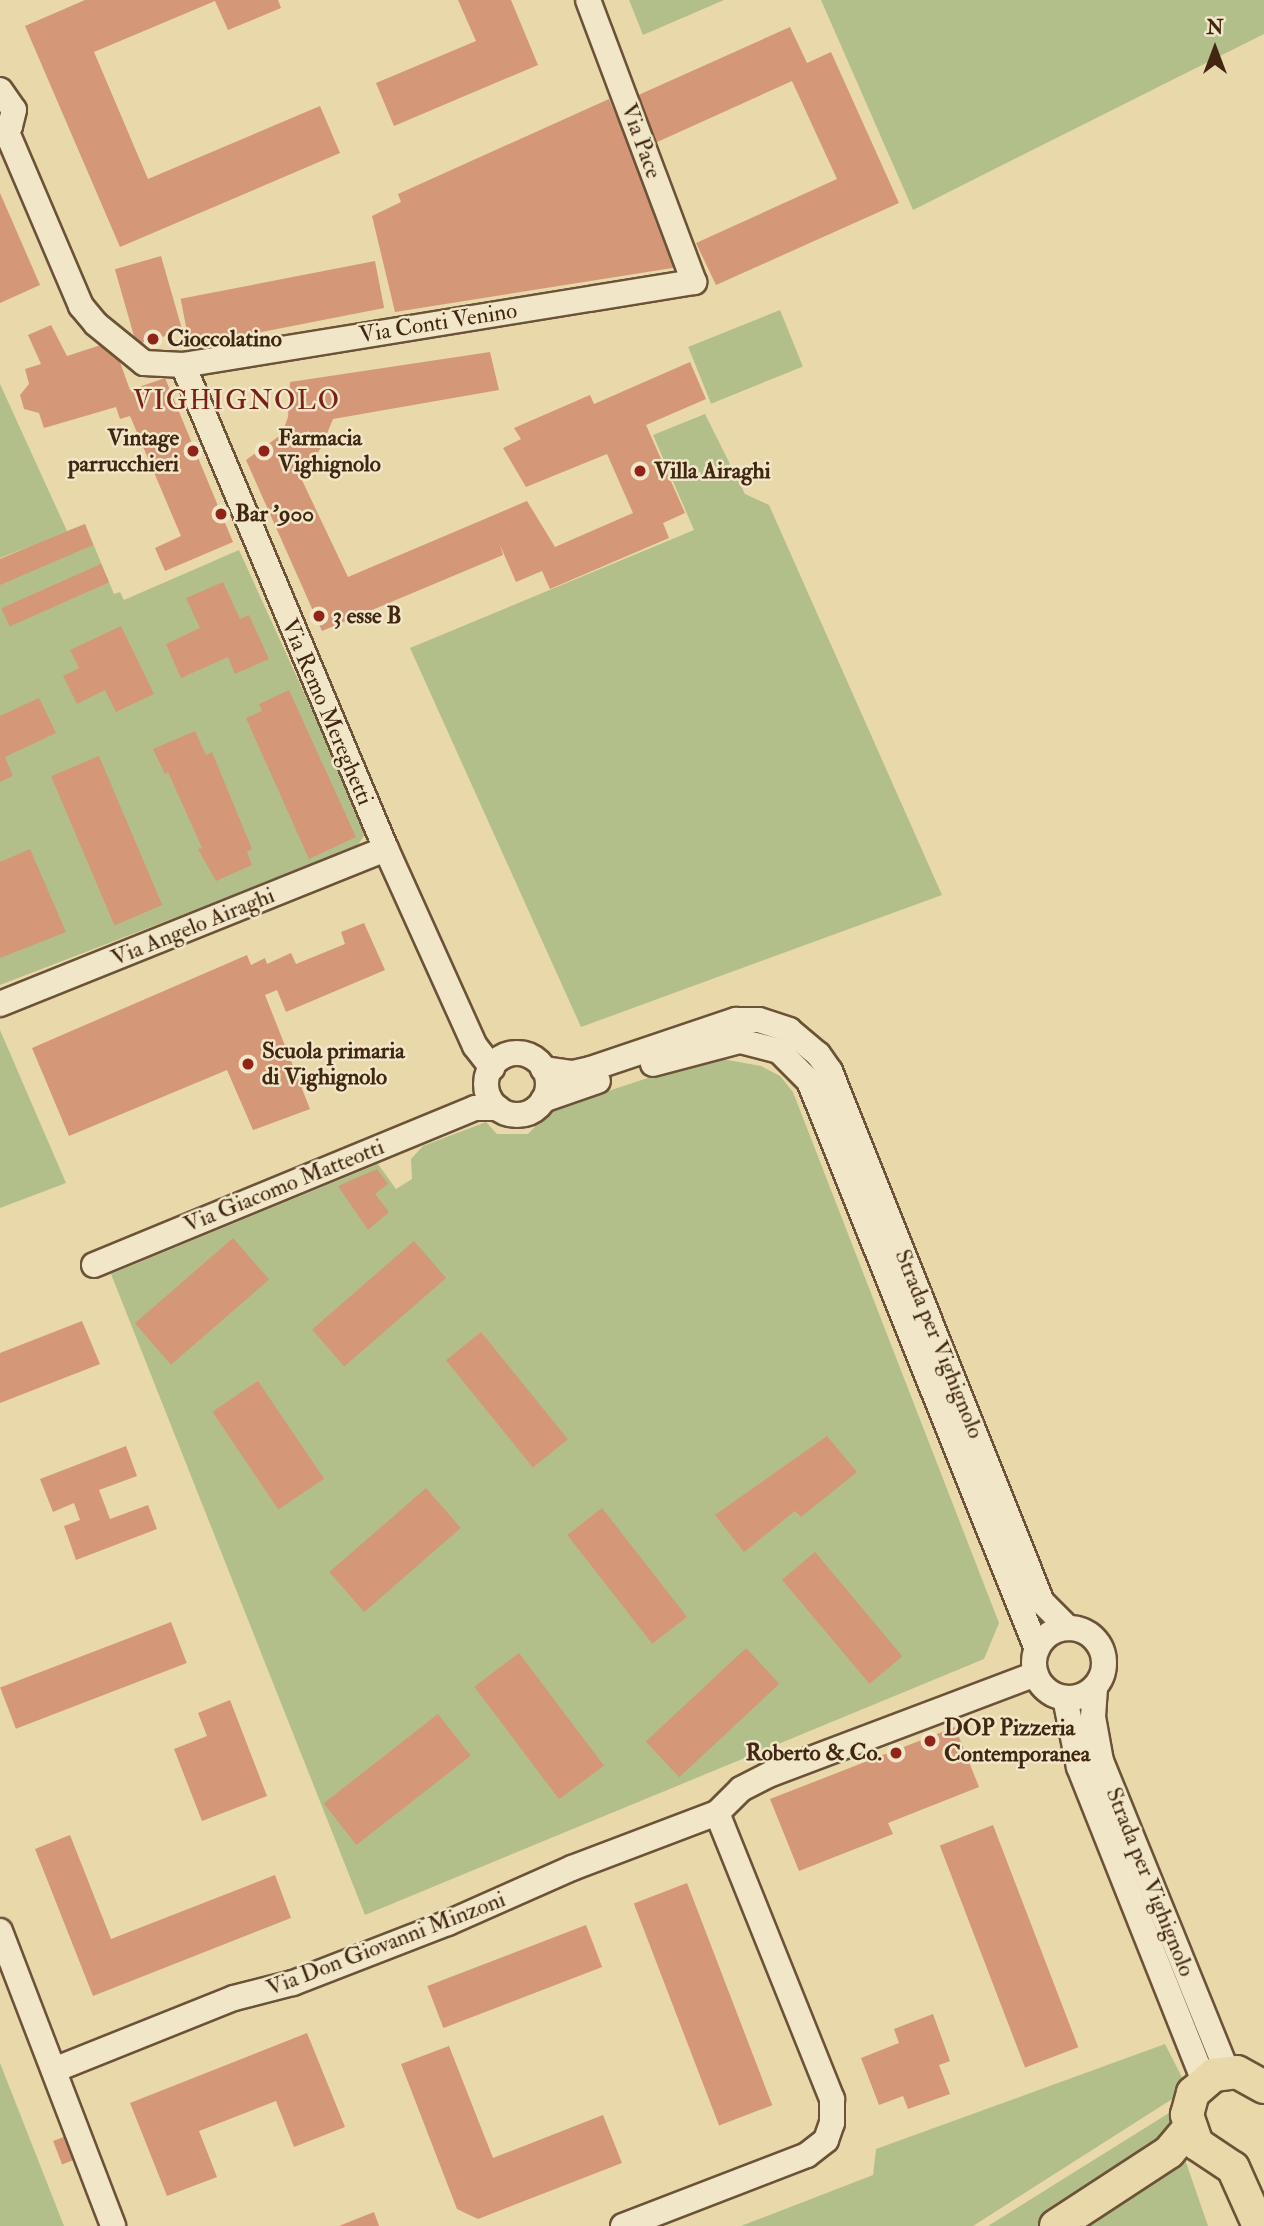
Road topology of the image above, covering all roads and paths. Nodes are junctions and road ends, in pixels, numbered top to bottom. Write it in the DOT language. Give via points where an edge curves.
graph roads {
  1 [pos="588,0"];
  2 [pos="0,90"];
  3 [pos="4,137"];
  4 [pos="694,282"];
  5 [pos="183,365"];
  6 [pos="386,849"];
  7 [pos="0,1004"];
  8 [pos="809,1061"];
  9 [pos="543,1069"];
  10 [pos="489,1081"];
  11 [pos="543,1100"];
  12 [pos="94,1265"];
  13 [pos="1068,1628"];
  14 [pos="1037,1662"];
  15 [pos="1095,1688"];
  16 [pos="1065,1698"];
  17 [pos="717,1813"];
  18 [pos="0,1931"];
  19 [pos="54,2070"];
  20 [pos="1216,2076"];
  21 [pos="1264,2087"];
  22 [pos="1189,2128"];
  23 [pos="113,2226"];
  24 [pos="623,2226"];
  25 [pos="1056,2226"];
  26 [pos="1259,2226"];
  1 -- 4 [label="street, Via Pace"];
  2 -- 3 [label="street" via="14,110"];
  3 -- 5 [label="street, Via Conti Venino" via="89,317 144,363"];
  4 -- 5 [label="street, Via Conti Venino"];
  5 -- 6 [label="street, Via Remo Mereghetti"];
  6 -- 7 [label="street, Via Angelo Airaghi"];
  6 -- 10 [label="street, Via Remo Mereghetti"];
  8 -- 9 [label="street" via="789,1030 759,1020 736,1020 590,1069 573,1073"];
  8 -- 11 [label="street" via="767,1046 724,1042"];
  8 -- 13 [label="street, Strada per Vighignolo" via="830,1070 1042,1602"];
  8 -- 14 [label="street, Strada per Vighignolo"];
  9 -- 10 [label="street" via="529,1056 517,1054"];
  9 -- 11 [label="street" via="548,1084"];
  10 -- 11 [label="street" via="517,1115 529,1113"];
  10 -- 12 [label="street, Via Giacomo Matteotti"];
  13 -- 14 [label="street" via="1052,1632"];
  13 -- 15 [label="street" via="1087,1632 1099,1644 1105,1665"];
  14 -- 16 [label="street" via="1043,1687"];
  14 -- 17 [label="street, Via Don Giovanni Minzoni" via="771,1774 741,1789"];
  15 -- 16 [label="street" via="1083,1696"];
  15 -- 20 [label="street, Strada per Vighignolo" via="1093,1717 1101,1761"];
  16 -- 20 [label="street, Strada per Vighignolo" via="1079,1767"];
  17 -- 19 [label="street, Via Don Giovanni Minzoni" via="306,1978 234,1998"];
  17 -- 24 [label="street" via="832,2099 832,2123 826,2140 807,2155"];
  18 -- 19 [label="street"];
  19 -- 23 [label="street"];
  20 -- 21 [label="main road" via="1247,2075"];
  20 -- 22 [label="main road" via="1189,2102"];
  22 -- 25 [label="main road" via="1169,2152"];
  22 -- 26 [label="main road" via="1197,2144 1233,2168"];
}
